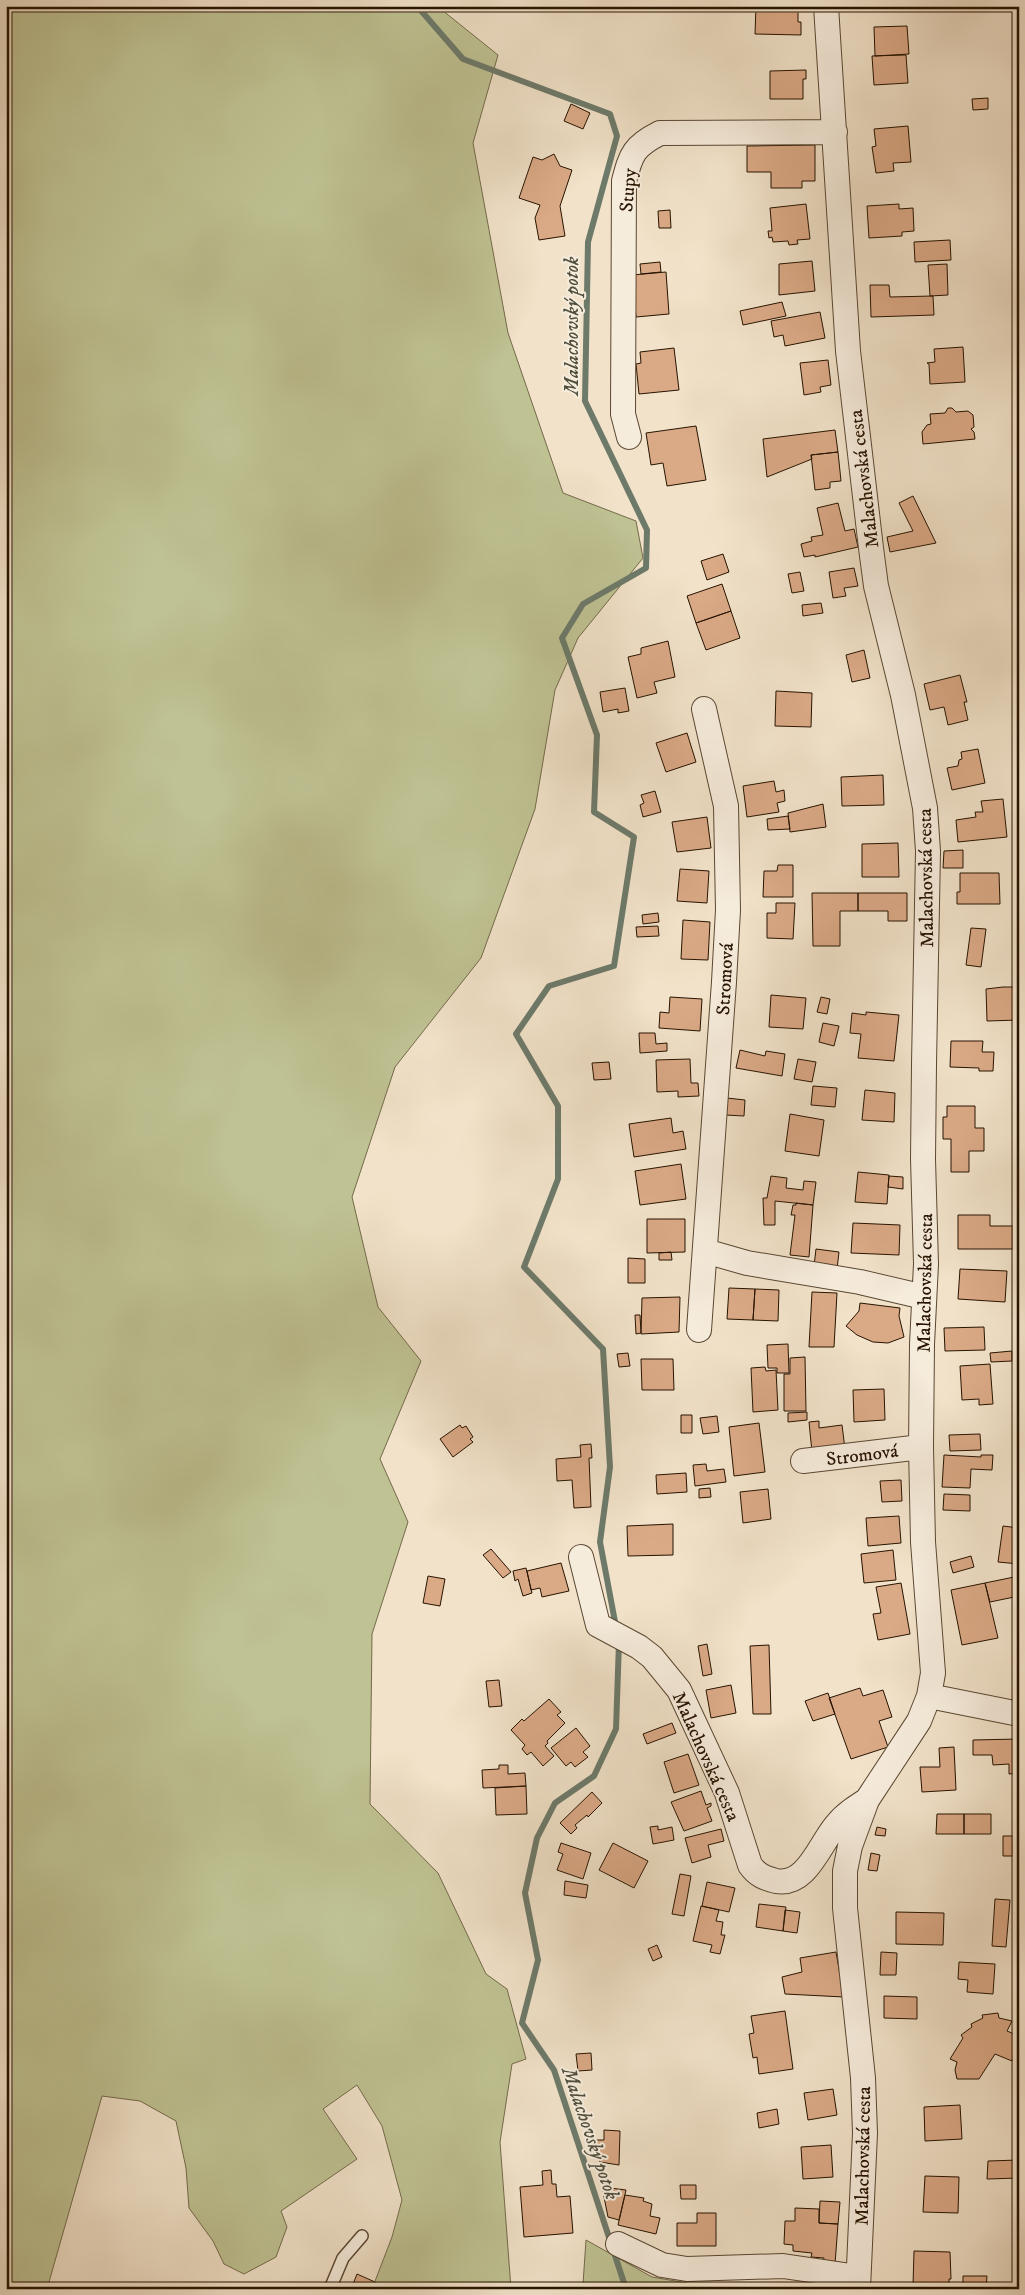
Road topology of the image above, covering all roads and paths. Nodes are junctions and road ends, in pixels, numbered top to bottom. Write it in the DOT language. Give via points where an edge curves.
graph roads {
  1 [pos="826,6"];
  2 [pos="835,132"];
  3 [pos="629,437"];
  4 [pos="704,709"];
  5 [pos="705,1250"];
  6 [pos="924,1297"];
  7 [pos="699,1330"];
  8 [pos="921,1448"];
  9 [pos="803,1461"];
  10 [pos="581,1557"];
  11 [pos="929,1696"];
  12 [pos="1019,1714"];
  13 [pos="867,1800"];
  14 [pos="362,2236"];
  15 [pos="618,2244"];
  16 [pos="858,2283"];
  17 [pos="330,2289"];
  1 -- 2 [label="street, Malachovská cesta"];
  2 -- 3 [label="street, Stupy" via="660,133 642,142 630,158 624,182 623,395 623,414"];
  2 -- 6 [label="street, Malachovská cesta" via="848,351 876,586 903,695 925,808 928,851"];
  4 -- 5 [label="street, Stromová" via="728,825 728,910"];
  5 -- 6 [label="street" via="747,1263 860,1282"];
  5 -- 7 [label="street, Stromová"];
  6 -- 8 [label="street, Malachovská cesta"];
  8 -- 9 [label="street, Stromová"];
  8 -- 11 [label="street, Malachovská cesta" via="923,1542 933,1673"];
  10 -- 13 [label="street, Malachovská cesta" via="598,1625 652,1658 679,1690 728,1793 750,1865 757,1874 780,1882 793,1880 803,1873 837,1823"];
  11 -- 12 [label="street"];
  11 -- 13 [label="street, Malachovská cesta" via="919,1721"];
  13 -- 16 [label="street, Malachovská cesta" via="850,1846 845,1871 845,1908 863,2078 865,2133"];
  14 -- 17 [label="lane" via="343,2258"];
  15 -- 16 [label="street, Malachovská cesta" via="662,2265 687,2269 783,2266"];
}
